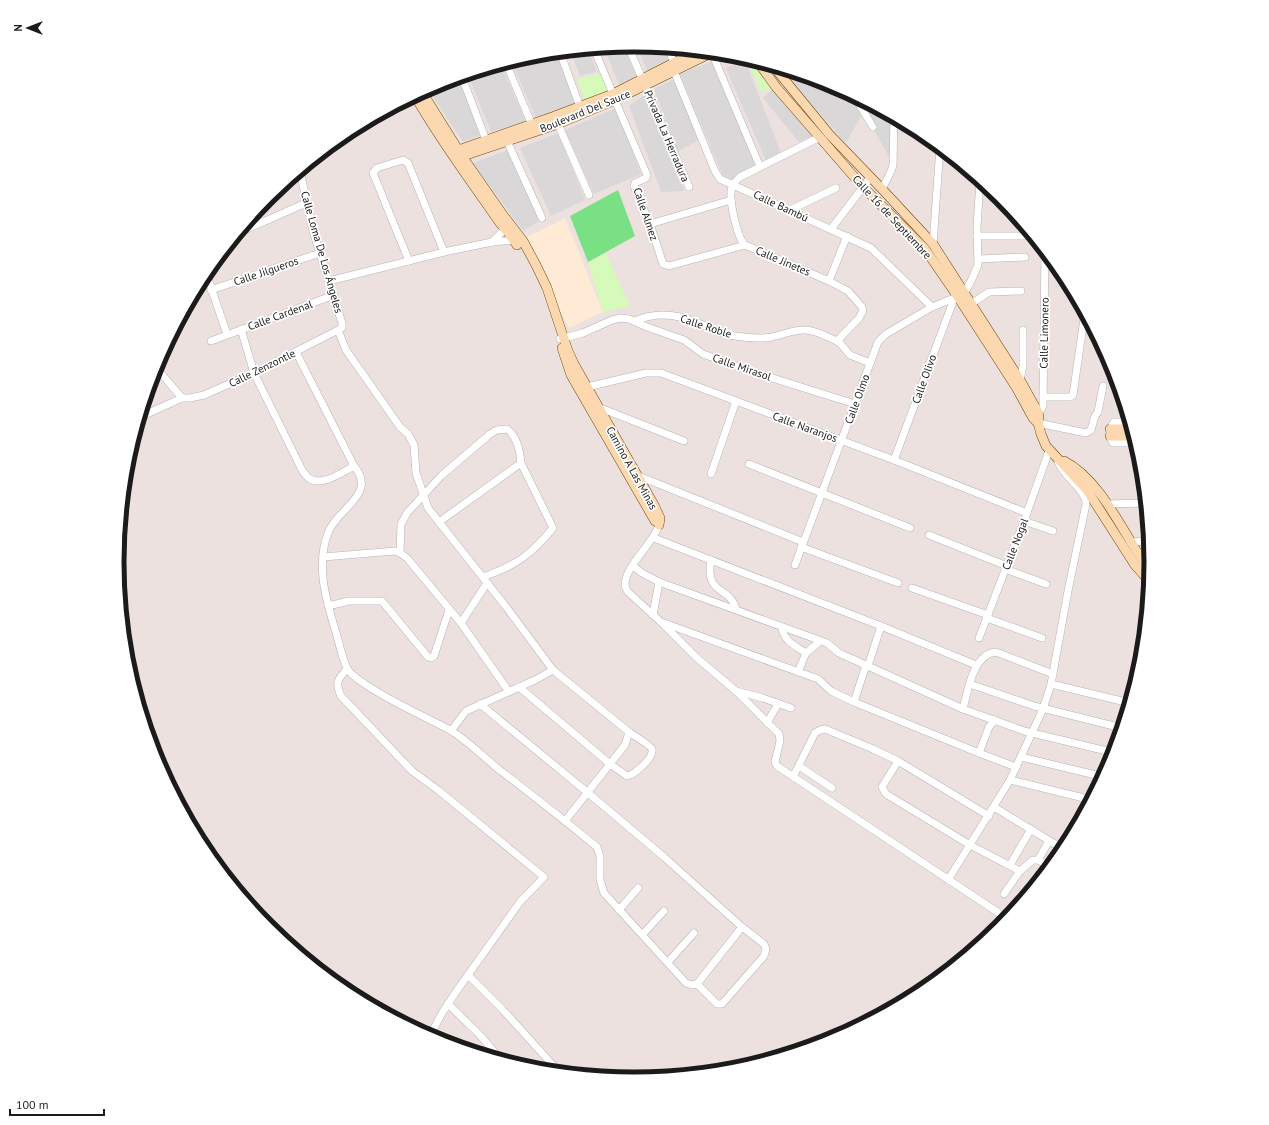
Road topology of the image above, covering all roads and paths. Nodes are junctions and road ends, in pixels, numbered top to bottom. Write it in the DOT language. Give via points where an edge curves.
graph roads {
  1 [pos="631,52"];
  2 [pos="596,53"];
  3 [pos="670,53"];
  4 [pos="691,55"];
  5 [pos="702,56"];
  6 [pos="562,57"];
  7 [pos="713,58"];
  8 [pos="674,67"];
  9 [pos="508,68"];
  10 [pos="762,68"];
  11 [pos="779,73"];
  12 [pos="786,75"];
  13 [pos="783,77"];
  14 [pos="464,81"];
  15 [pos="644,82"];
  16 [pos="425,97"];
  17 [pos="614,97"];
  18 [pos="418,101"];
  19 [pos="859,105"];
  20 [pos="580,107"];
  21 [pos="894,122"];
  22 [pos="558,124"];
  23 [pos="532,125"];
  24 [pos="872,127"];
  25 [pos="820,137"];
  26 [pos="486,140"];
  27 [pos="507,141"];
  28 [pos="939,153"];
  29 [pos="457,154"];
  30 [pos="758,162"];
  31 [pos="301,176"];
  32 [pos="870,178"];
  33 [pos="733,184"];
  34 [pos="863,186"];
  35 [pos="689,187"];
  36 [pos="980,187"];
  37 [pos="836,188"];
  38 [pos="882,189"];
  39 [pos="589,195"];
  40 [pos="731,200"];
  41 [pos="306,203"];
  42 [pos="790,210"];
  43 [pos="542,218"];
  44 [pos="650,224"];
  45 [pos="507,227"];
  46 [pos="249,228"];
  47 [pos="832,229"];
  48 [pos="847,236"];
  49 [pos="977,236"];
  50 [pos="1026,236"];
  51 [pos="517,240"];
  52 [pos="492,242"];
  53 [pos="932,244"];
  54 [pos="745,245"];
  55 [pos="444,252"];
  56 [pos="320,253"];
  57 [pos="1025,258"];
  58 [pos="978,259"];
  59 [pos="1046,260"];
  60 [pos="410,261"];
  61 [pos="667,266"];
  62 [pos="208,281"];
  63 [pos="329,281"];
  64 [pos="829,281"];
  65 [pos="211,290"];
  66 [pos="1021,291"];
  67 [pos="334,295"];
  68 [pos="959,296"];
  69 [pos="971,304"];
  70 [pos="932,307"];
  71 [pos="635,321"];
  72 [pos="1084,321"];
  73 [pos="241,329"];
  74 [pos="338,330"];
  75 [pos="1023,330"];
  76 [pos="227,334"];
  77 [pos="562,339"];
  78 [pos="211,340"];
  79 [pos="837,341"];
  80 [pos="296,352"];
  81 [pos="870,364"];
  82 [pos="161,372"];
  83 [pos="254,373"];
  84 [pos="1020,380"];
  85 [pos="1103,386"];
  86 [pos="584,389"];
  87 [pos="1043,397"];
  88 [pos="182,398"];
  89 [pos="736,401"];
  90 [pos="855,404"];
  91 [pos="598,407"];
  92 [pos="146,414"];
  93 [pos="1039,419"];
  94 [pos="1126,422"];
  95 [pos="1128,430"];
  96 [pos="1110,432"];
  97 [pos="1129,435"];
  98 [pos="842,440"];
  99 [pos="684,441"];
  100 [pos="1131,443"];
  101 [pos="1049,451"];
  102 [pos="1057,458"];
  103 [pos="894,460"];
  104 [pos="521,462"];
  105 [pos="749,464"];
  106 [pos="354,466"];
  107 [pos="625,470"];
  108 [pos="711,474"];
  109 [pos="636,475"];
  110 [pos="822,494"];
  111 [pos="424,495"];
  112 [pos="1142,503"];
  113 [pos="1107,504"];
  114 [pos="650,506"];
  115 [pos="1027,513"];
  116 [pos="1024,521"];
  117 [pos="439,522"];
  118 [pos="659,525"];
  119 [pos="910,528"];
  120 [pos="1053,532"];
  121 [pos="929,535"];
  122 [pos="654,538"];
  123 [pos="1144,541"];
  124 [pos="1130,542"];
  125 [pos="802,545"];
  126 [pos="400,553"];
  127 [pos="323,557"];
  128 [pos="711,560"];
  129 [pos="795,565"];
  130 [pos="633,566"];
  131 [pos="1006,568"];
  132 [pos="1145,568"];
  133 [pos="1145,573"];
  134 [pos="485,580"];
  135 [pos="659,582"];
  136 [pos="898,582"];
  137 [pos="1046,584"];
  138 [pos="912,588"];
  139 [pos="328,606"];
  140 [pos="736,609"];
  141 [pos="449,610"];
  142 [pos="653,615"];
  143 [pos="987,616"];
  144 [pos="461,623"];
  145 [pos="662,623"];
  146 [pos="881,626"];
  147 [pos="782,628"];
  148 [pos="979,638"];
  149 [pos="1042,638"];
  150 [pos="819,642"];
  151 [pos="806,653"];
  152 [pos="867,665"];
  153 [pos="976,665"];
  154 [pos="347,669"];
  155 [pos="553,670"];
  156 [pos="798,672"];
  157 [pos="1053,674"];
  158 [pos="970,684"];
  159 [pos="1051,684"];
  160 [pos="519,687"];
  161 [pos="736,691"];
  162 [pos="509,692"];
  163 [pos="854,702"];
  164 [pos="1126,702"];
  165 [pos="480,704"];
  166 [pos="778,704"];
  167 [pos="791,708"];
  168 [pos="963,708"];
  169 [pos="1043,709"];
  170 [pos="995,720"];
  171 [pos="767,723"];
  172 [pos="1118,727"];
  173 [pos="451,731"];
  174 [pos="629,732"];
  175 [pos="1032,734"];
  176 [pos="1109,752"];
  177 [pos="979,754"];
  178 [pos="1021,757"];
  179 [pos="898,761"];
  180 [pos="610,764"];
  181 [pos="799,766"];
  182 [pos="1016,767"];
  183 [pos="1098,776"];
  184 [pos="793,777"];
  185 [pos="1010,780"];
  186 [pos="832,788"];
  187 [pos="587,792"];
  188 [pos="1087,799"];
  189 [pos="994,807"];
  190 [pos="989,816"];
  191 [pos="565,821"];
  192 [pos="1030,829"];
  193 [pos="1049,841"];
  194 [pos="970,845"];
  195 [pos="1058,847"];
  196 [pos="1038,860"];
  197 [pos="1010,865"];
  198 [pos="1046,865"];
  199 [pos="1020,871"];
  200 [pos="948,880"];
  201 [pos="638,888"];
  202 [pos="1004,894"];
  203 [pos="619,910"];
  204 [pos="664,911"];
  205 [pos="1002,915"];
  206 [pos="742,927"];
  207 [pos="694,933"];
  208 [pos="643,934"];
  209 [pos="668,962"];
  210 [pos="468,975"];
  211 [pos="697,984"];
  212 [pos="448,1004"];
  213 [pos="433,1031"];
  214 [pos="496,1054"];
  215 [pos="554,1066"];
  1 -- 15 [label="street, Privada La Herradura"];
  2 -- 17 [label="street, Calle Almez"];
  3 -- 8 [label="street, Calle Bambú"];
  4 -- 8 [label="main road, Boulevard Del Sauce"];
  5 -- 8 [label="main road, Boulevard Del Sauce"];
  6 -- 20 [label="street"];
  7 -- 30 [label="street"];
  8 -- 15 [label="main road, Boulevard Del Sauce"];
  8 -- 33 [label="street, Calle Bambú" via="715,172 720,179"];
  9 -- 23 [label="street"];
  10 -- 25 [label="main road, Calle 16 de Septiembre"];
  11 -- 13 [label="main road, Calle 16 de Septiembre"];
  12 -- 13 [label="street"];
  13 -- 32 [label="main road, Calle 16 de Septiembre" via="829,134"];
  14 -- 26 [label="street"];
  15 -- 17 [label="main road, Boulevard Del Sauce"];
  15 -- 35 [label="street, Privada La Herradura"];
  16 -- 29 [label="main road"];
  17 -- 20 [label="main road, Boulevard Del Sauce"];
  17 -- 22 [label="main road, Boulevard Del Sauce"];
  17 -- 44 [label="street, Calle Almez" via="647,176 634,185"];
  18 -- 29 [label="main road" via="429,120"];
  19 -- 24 [label="street"];
  20 -- 23 [label="main road, Boulevard Del Sauce"];
  21 -- 38 [label="street" via="893,166"];
  22 -- 27 [label="main road, Boulevard Del Sauce"];
  22 -- 39 [label="street"];
  23 -- 26 [label="main road, Boulevard Del Sauce"];
  25 -- 33 [label="street"];
  25 -- 34 [label="main road, Calle 16 de Septiembre"];
  26 -- 29 [label="main road, Boulevard Del Sauce"];
  27 -- 29 [label="main road, Boulevard Del Sauce"];
  27 -- 43 [label="street"];
  28 -- 53 [label="street"];
  29 -- 45 [label="main road, Camino A Las Minas"];
  31 -- 41 [label="street, Calle Loma De Los Ángeles"];
  32 -- 34 [label="street"];
  32 -- 38 [label="main road, Calle 16 de Septiembre"];
  33 -- 40 [label="street"];
  33 -- 42 [label="street, Calle Bambú"];
  34 -- 47 [label="street"];
  34 -- 68 [label="main road, Calle 16 de Septiembre" via="925,250"];
  36 -- 49 [label="street, Calle Olivo"];
  37 -- 42 [label="street"];
  38 -- 53 [label="main road, Calle 16 de Septiembre"];
  40 -- 44 [label="street"];
  40 -- 54 [label="street" via="740,238"];
  41 -- 46 [label="street"];
  41 -- 56 [label="street, Calle Loma De Los Ángeles"];
  42 -- 47 [label="street, Calle Bambú"];
  44 -- 61 [label="street, Calle Almez" via="663,264"];
  45 -- 51 [label="main road, Camino A Las Minas"];
  45 -- 52 [label="street"];
  47 -- 48 [label="street, Calle Bambú"];
  48 -- 64 [label="street"];
  48 -- 70 [label="street, Calle Bambú" via="871,248"];
  49 -- 50 [label="street"];
  49 -- 58 [label="street, Calle Olivo"];
  51 -- 52 [label="street"];
  51 -- 77 [label="main road, Camino A Las Minas"];
  52 -- 55 [label="street"];
  53 -- 68 [label="main road, Calle 16 de Septiembre"];
  54 -- 61 [label="street, Calle Jinetes"];
  54 -- 64 [label="street, Calle Jinetes"];
  55 -- 60 [label="street"];
  55 -- 60 [label="street" via="408,163 402,160 377,168 373,173"];
  56 -- 63 [label="street, Calle Loma De Los Ángeles"];
  56 -- 65 [label="street, Calle Jilgueros"];
  57 -- 58 [label="street"];
  58 -- 68 [label="street, Calle Olivo" via="976,271"];
  59 -- 87 [label="street, Calle Limonero"];
  60 -- 63 [label="street"];
  62 -- 65 [label="street"];
  63 -- 67 [label="street, Calle Loma De Los Ángeles"];
  64 -- 79 [label="street, Calle Jinetes" via="848,291 863,311"];
  65 -- 76 [label="street"];
  66 -- 69 [label="street" via="989,292"];
  67 -- 73 [label="street, Calle Cardenal"];
  67 -- 74 [label="street, Calle Loma De Los Ángeles" via="342,326"];
  68 -- 69 [label="main road, Calle 16 de Septiembre"];
  68 -- 70 [label="street, Calle Olmo"];
  68 -- 93 [label="main road, Calle 16 de Septiembre" via="1033,418"];
  68 -- 103 [label="street, Calle Olivo"];
  69 -- 84 [label="main road, Calle 16 de Septiembre"];
  70 -- 81 [label="street, Calle Olmo" via="882,336"];
  71 -- 77 [label="street, Calle Roble" via="621,318"];
  71 -- 79 [label="street, Calle Roble" via="650,316 672,316 735,336 765,338 798,330 811,330"];
  71 -- 90 [label="street, Calle Mirasol" via="684,340 703,354"];
  72 -- 87 [label="street" via="1073,395"];
  73 -- 76 [label="street, Calle Cardenal"];
  73 -- 83 [label="street"];
  74 -- 80 [label="street, Calle Zenzontle"];
  74 -- 111 [label="street" via="346,350 400,427 411,438 415,449 416,473"];
  75 -- 84 [label="street" via="1023,366"];
  76 -- 78 [label="street, Calle Cardenal"];
  77 -- 86 [label="main road, Camino A Las Minas" via="567,364"];
  79 -- 81 [label="street, Calle Roble" via="850,355"];
  80 -- 83 [label="street, Calle Zenzontle"];
  80 -- 106 [label="street"];
  81 -- 90 [label="street, Calle Olmo"];
  82 -- 88 [label="street"];
  83 -- 88 [label="street, Calle Zenzontle" via="204,395"];
  83 -- 106 [label="street" via="308,479 328,479"];
  84 -- 93 [label="main road, Calle 16 de Septiembre"];
  85 -- 93 [label="street" via="1098,412 1091,430 1086,433"];
  86 -- 89 [label="street, Calle Naranjos" via="656,372"];
  86 -- 91 [label="main road, Camino A Las Minas"];
  86 -- 107 [label="main road, Camino A Las Minas"];
  87 -- 93 [label="street, Calle Limonero"];
  88 -- 92 [label="street, Calle Zenzontle"];
  89 -- 98 [label="street, Calle Naranjos"];
  89 -- 108 [label="street"];
  90 -- 98 [label="street, Calle Olmo"];
  91 -- 99 [label="street"];
  91 -- 109 [label="main road, Camino A Las Minas"];
  93 -- 101 [label="main road, Calle 16 de Septiembre" via="1043,441"];
  94 -- 96 [label="street" via="1114,422"];
  95 -- 96 [label="main road"];
  96 -- 97 [label="main road"];
  96 -- 100 [label="street" via="1113,442"];
  98 -- 103 [label="street, Calle Naranjos"];
  98 -- 110 [label="street, Calle Olmo"];
  101 -- 102 [label="main road, Calle 16 de Septiembre"];
  101 -- 115 [label="street, Calle Nogal"];
  102 -- 113 [label="main road" via="1074,466 1088,479"];
  102 -- 133 [label="main road" via="1087,490 1135,565"];
  102 -- 157 [label="street" via="1062,470 1084,494 1086,504"];
  103 -- 115 [label="street, Calle Naranjos"];
  104 -- 111 [label="street" via="513,435 507,429 497,430 441,476"];
  104 -- 117 [label="street"];
  104 -- 134 [label="street" via="553,528 538,546 515,564"];
  105 -- 110 [label="street"];
  106 -- 127 [label="street" via="362,476 361,490 330,527"];
  107 -- 109 [label="street"];
  107 -- 114 [label="main road, Camino A Las Minas"];
  109 -- 114 [label="main road, Camino A Las Minas"];
  109 -- 125 [label="street"];
  110 -- 119 [label="street"];
  110 -- 125 [label="street, Calle Olmo"];
  111 -- 117 [label="street" via="428,508"];
  111 -- 126 [label="street" via="402,521"];
  112 -- 113 [label="street"];
  113 -- 124 [label="main road"];
  114 -- 118 [label="main road, Camino A Las Minas" via="660,518"];
  115 -- 116 [label="street, Calle Nogal"];
  116 -- 120 [label="street"];
  116 -- 131 [label="street, Calle Nogal"];
  117 -- 134 [label="street"];
  118 -- 122 [label="street"];
  121 -- 131 [label="street"];
  122 -- 128 [label="street"];
  122 -- 130 [label="street"];
  123 -- 124 [label="street"];
  124 -- 132 [label="main road"];
  125 -- 129 [label="street, Calle Olmo"];
  125 -- 136 [label="street"];
  126 -- 127 [label="street" via="395,551"];
  126 -- 141 [label="street" via="407,558"];
  127 -- 139 [label="street" via="322,570"];
  128 -- 140 [label="street" via="709,574 714,585 732,600"];
  128 -- 146 [label="street"];
  130 -- 135 [label="street"];
  130 -- 142 [label="street" via="624,586"];
  131 -- 137 [label="street"];
  131 -- 143 [label="street, Calle Nogal"];
  134 -- 144 [label="street"];
  134 -- 155 [label="street"];
  135 -- 140 [label="street"];
  135 -- 142 [label="street"];
  138 -- 143 [label="street"];
  139 -- 141 [label="street" via="348,601 382,601 431,658 437,649"];
  139 -- 154 [label="street"];
  140 -- 147 [label="street"];
  141 -- 144 [label="street"];
  142 -- 145 [label="street"];
  143 -- 148 [label="street, Calle Nogal"];
  143 -- 149 [label="street"];
  144 -- 162 [label="street"];
  145 -- 156 [label="street"];
  145 -- 161 [label="street" via="697,658"];
  146 -- 152 [label="street"];
  146 -- 153 [label="street"];
  147 -- 150 [label="street"];
  147 -- 151 [label="street" via="790,643"];
  150 -- 151 [label="street"];
  150 -- 152 [label="street" via="830,645 839,653"];
  151 -- 156 [label="street"];
  152 -- 163 [label="street"];
  152 -- 168 [label="street"];
  153 -- 157 [label="street" via="986,654 996,652"];
  153 -- 158 [label="street"];
  154 -- 173 [label="street" via="356,678"];
  154 -- 210 [label="street" via="336,686 341,696 412,771 544,877 520,902"];
  155 -- 160 [label="street"];
  155 -- 174 [label="street"];
  156 -- 163 [label="street" via="818,679 831,691"];
  157 -- 159 [label="street"];
  158 -- 168 [label="street"];
  158 -- 169 [label="street"];
  159 -- 164 [label="street"];
  159 -- 169 [label="street"];
  160 -- 162 [label="street"];
  160 -- 180 [label="street"];
  161 -- 166 [label="street"];
  161 -- 171 [label="street"];
  162 -- 165 [label="street"];
  163 -- 177 [label="street"];
  165 -- 173 [label="street" via="466,711"];
  165 -- 187 [label="street"];
  166 -- 167 [label="street"];
  166 -- 171 [label="street"];
  168 -- 170 [label="street"];
  169 -- 172 [label="street"];
  169 -- 175 [label="street"];
  170 -- 175 [label="street"];
  170 -- 177 [label="street" via="989,727"];
  171 -- 184 [label="street" via="780,738 775,762"];
  173 -- 191 [label="street"];
  174 -- 180 [label="street" via="625,745"];
  174 -- 180 [label="street" via="652,749 649,758 629,776 625,776"];
  175 -- 176 [label="street"];
  175 -- 178 [label="street"];
  177 -- 182 [label="street"];
  178 -- 182 [label="street"];
  178 -- 183 [label="street"];
  179 -- 181 [label="street" via="822,729 815,734"];
  179 -- 190 [label="street"];
  179 -- 194 [label="street" via="882,787 886,794"];
  180 -- 187 [label="street"];
  181 -- 184 [label="street"];
  181 -- 186 [label="street"];
  182 -- 185 [label="street"];
  184 -- 200 [label="street"];
  185 -- 188 [label="street"];
  185 -- 189 [label="street"];
  187 -- 191 [label="street"];
  187 -- 206 [label="street"];
  189 -- 190 [label="street"];
  189 -- 192 [label="street"];
  190 -- 194 [label="street"];
  191 -- 203 [label="street" via="598,849 602,889"];
  192 -- 193 [label="street"];
  192 -- 197 [label="street"];
  193 -- 195 [label="street"];
  193 -- 196 [label="street"];
  194 -- 197 [label="street"];
  194 -- 200 [label="street"];
  196 -- 198 [label="street"];
  196 -- 199 [label="street" via="1033,860"];
  197 -- 199 [label="street"];
  199 -- 202 [label="street"];
  200 -- 205 [label="street"];
  201 -- 203 [label="street"];
  203 -- 208 [label="street"];
  204 -- 208 [label="street"];
  206 -- 211 [label="street"];
  206 -- 211 [label="street" via="764,944 764,956 720,1005"];
  207 -- 209 [label="street"];
  208 -- 209 [label="street"];
  209 -- 211 [label="street" via="689,984"];
  210 -- 212 [label="street"];
  210 -- 215 [label="street"];
  212 -- 213 [label="street"];
  212 -- 214 [label="street"];
}
